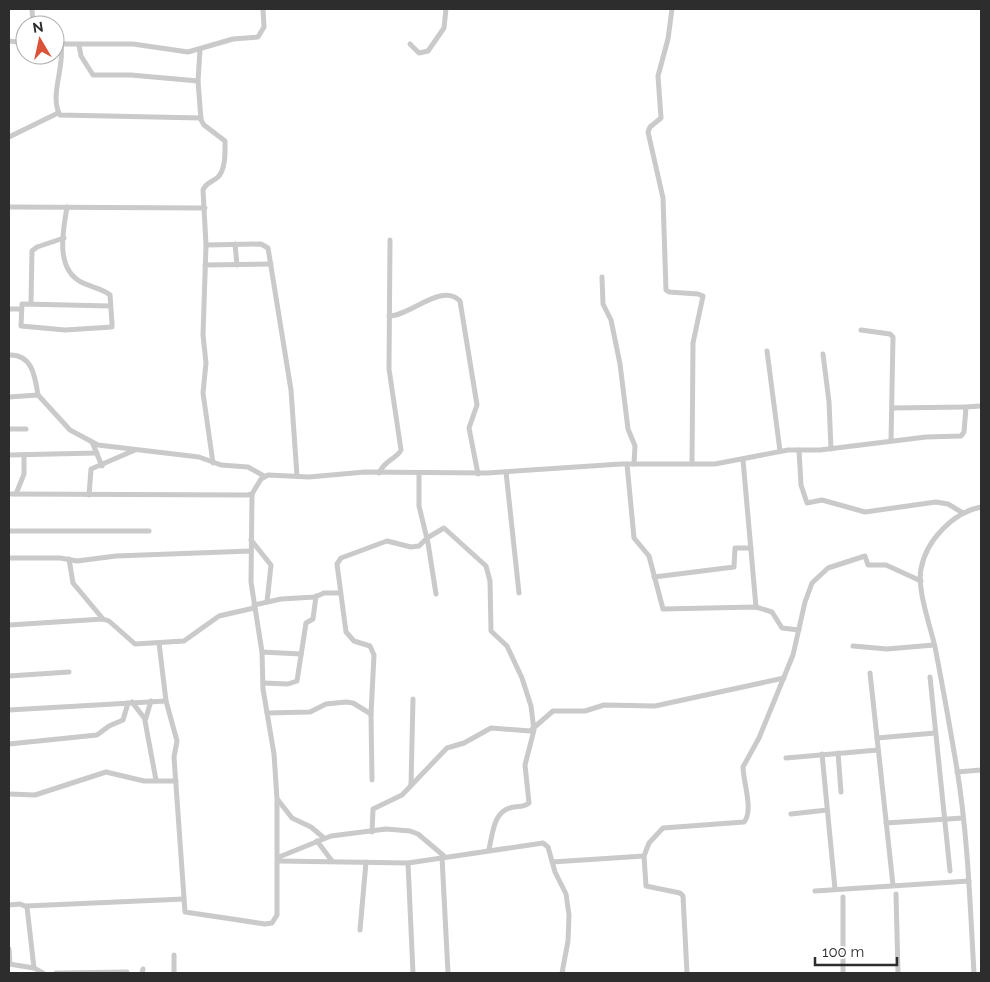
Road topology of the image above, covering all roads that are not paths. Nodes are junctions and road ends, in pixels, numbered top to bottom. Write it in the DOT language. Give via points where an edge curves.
graph roads {
  1 [pos="263,9"];
  2 [pos="446,9"];
  3 [pos="672,9"];
  4 [pos="9,41"];
  5 [pos="15,42"];
  6 [pos="65,44"];
  7 [pos="410,44"];
  8 [pos="79,45"];
  9 [pos="9,46"];
  10 [pos="200,50"];
  11 [pos="62,65"];
  12 [pos="198,81"];
  13 [pos="58,113"];
  14 [pos="201,118"];
  15 [pos="9,137"];
  16 [pos="9,207"];
  17 [pos="68,207"];
  18 [pos="205,208"];
  19 [pos="64,238"];
  20 [pos="390,240"];
  21 [pos="235,244"];
  22 [pos="206,245"];
  23 [pos="271,264"];
  24 [pos="205,265"];
  25 [pos="237,265"];
  26 [pos="602,277"];
  27 [pos="31,304"];
  28 [pos="111,306"];
  29 [pos="9,309"];
  30 [pos="21,309"];
  31 [pos="389,316"];
  32 [pos="861,330"];
  33 [pos="767,351"];
  34 [pos="823,354"];
  35 [pos="9,355"];
  36 [pos="38,395"];
  37 [pos="9,397"];
  38 [pos="981,406"];
  39 [pos="966,407"];
  40 [pos="892,408"];
  41 [pos="9,429"];
  42 [pos="26,429"];
  43 [pos="891,441"];
  44 [pos="92,442"];
  45 [pos="136,449"];
  46 [pos="830,449"];
  47 [pos="799,450"];
  48 [pos="780,451"];
  49 [pos="96,453"];
  50 [pos="24,454"];
  51 [pos="9,455"];
  52 [pos="743,460"];
  53 [pos="213,463"];
  54 [pos="627,464"];
  55 [pos="634,464"];
  56 [pos="692,464"];
  57 [pos="102,466"];
  58 [pos="506,472"];
  59 [pos="379,473"];
  60 [pos="419,474"];
  61 [pos="478,474"];
  62 [pos="264,476"];
  63 [pos="297,476"];
  64 [pos="9,494"];
  65 [pos="16,494"];
  66 [pos="89,494"];
  67 [pos="252,494"];
  68 [pos="981,507"];
  69 [pos="964,512"];
  70 [pos="9,531"];
  71 [pos="149,531"];
  72 [pos="427,538"];
  73 [pos="251,540"];
  74 [pos="751,548"];
  75 [pos="251,551"];
  76 [pos="9,558"];
  77 [pos="69,559"];
  78 [pos="654,576"];
  79 [pos="921,582"];
  80 [pos="519,592"];
  81 [pos="340,593"];
  82 [pos="436,594"];
  83 [pos="316,596"];
  84 [pos="267,602"];
  85 [pos="254,606"];
  86 [pos="756,607"];
  87 [pos="103,618"];
  88 [pos="9,625"];
  89 [pos="799,630"];
  90 [pos="159,643"];
  91 [pos="934,645"];
  92 [pos="853,646"];
  93 [pos="262,652"];
  94 [pos="300,654"];
  95 [pos="68,672"];
  96 [pos="870,674"];
  97 [pos="9,676"];
  98 [pos="930,677"];
  99 [pos="784,678"];
  100 [pos="263,683"];
  101 [pos="413,699"];
  102 [pos="166,700"];
  103 [pos="151,701"];
  104 [pos="130,702"];
  105 [pos="9,710"];
  106 [pos="267,713"];
  107 [pos="371,714"];
  108 [pos="145,719"];
  109 [pos="534,730"];
  110 [pos="936,733"];
  111 [pos="877,738"];
  112 [pos="9,744"];
  113 [pos="878,750"];
  114 [pos="838,753"];
  115 [pos="822,754"];
  116 [pos="786,758"];
  117 [pos="981,770"];
  118 [pos="958,772"];
  119 [pos="156,780"];
  120 [pos="372,780"];
  121 [pos="176,781"];
  122 [pos="411,786"];
  123 [pos="841,792"];
  124 [pos="9,794"];
  125 [pos="277,799"];
  126 [pos="827,810"];
  127 [pos="791,814"];
  128 [pos="963,818"];
  129 [pos="945,819"];
  130 [pos="886,823"];
  131 [pos="372,832"];
  132 [pos="324,838"];
  133 [pos="317,841"];
  134 [pos="489,850"];
  135 [pos="644,856"];
  136 [pos="443,857"];
  137 [pos="279,859"];
  138 [pos="332,862"];
  139 [pos="366,862"];
  140 [pos="552,862"];
  141 [pos="408,863"];
  142 [pos="950,871"];
  143 [pos="969,881"];
  144 [pos="893,886"];
  145 [pos="834,889"];
  146 [pos="815,890"];
  147 [pos="896,894"];
  148 [pos="843,897"];
  149 [pos="184,900"];
  150 [pos="9,905"];
  151 [pos="26,906"];
  152 [pos="360,930"];
  153 [pos="9,949"];
  154 [pos="174,955"];
  155 [pos="10,964"];
  156 [pos="34,968"];
  157 [pos="127,972"];
  158 [pos="42,973"];
  159 [pos="56,973"];
  160 [pos="174,973"];
  161 [pos="413,973"];
  162 [pos="448,973"];
  163 [pos="562,973"];
  164 [pos="687,973"];
  165 [pos="843,973"];
  166 [pos="898,973"];
  167 [pos="974,973"];
  1 -- 10 [label="street" via="264,27 258,38 230,40"];
  2 -- 7 [label="street" via="444,28 428,51 419,53"];
  3 -- 56 [label="street" via="658,76 661,118 648,132 663,198 666,290 703,296 693,343"];
  4 -- 5 [label="street"];
  5 -- 9 [label="street"];
  6 -- 8 [label="street"];
  8 -- 10 [label="street" via="127,43 180,52"];
  8 -- 12 [label="street" via="81,56 92,75"];
  10 -- 12 [label="street"];
  11 -- 13 [label="street" via="56,90"];
  12 -- 14 [label="street"];
  13 -- 14 [label="street"];
  13 -- 15 [label="street"];
  14 -- 18 [label="street" via="204,125 224,141 225,154 220,173 204,188"];
  16 -- 17 [label="street"];
  17 -- 18 [label="street"];
  17 -- 19 [label="street"];
  18 -- 22 [label="street"];
  19 -- 27 [label="street" via="32,251"];
  19 -- 28 [label="street" via="66,269 78,280 108,293"];
  20 -- 31 [label="street"];
  21 -- 22 [label="street"];
  21 -- 23 [label="street" via="265,244"];
  21 -- 25 [label="street"];
  22 -- 24 [label="street"];
  23 -- 25 [label="street"];
  23 -- 63 [label="street" via="290,390"];
  24 -- 25 [label="street"];
  24 -- 53 [label="street" via="203,335 206,363 203,394"];
  26 -- 55 [label="street" via="602,303 611,320 615,340 628,429 635,446"];
  27 -- 28 [label="street"];
  27 -- 30 [label="street" via="22,304"];
  28 -- 30 [label="street" via="111,328 82,330 21,326"];
  29 -- 30 [label="street"];
  31 -- 59 [label="street" via="390,369 401,450 385,462"];
  31 -- 61 [label="street" via="404,314 433,297 453,296 460,301 477,405 469,428"];
  32 -- 40 [label="street" via="893,336"];
  33 -- 48 [label="street"];
  34 -- 46 [label="street"];
  35 -- 36 [label="street" via="25,358 33,372"];
  36 -- 37 [label="street"];
  36 -- 44 [label="street" via="70,430"];
  38 -- 39 [label="street"];
  39 -- 40 [label="street"];
  39 -- 43 [label="street" via="963,435"];
  40 -- 43 [label="street"];
  41 -- 42 [label="street"];
  43 -- 46 [label="street"];
  44 -- 45 [label="street"];
  44 -- 49 [label="street"];
  45 -- 53 [label="street" via="194,456"];
  45 -- 57 [label="street"];
  46 -- 47 [label="street"];
  47 -- 48 [label="street"];
  47 -- 69 [label="street" via="801,485 807,503 822,500 865,512 936,502"];
  48 -- 52 [label="street"];
  49 -- 50 [label="street"];
  49 -- 57 [label="street"];
  50 -- 51 [label="street"];
  50 -- 65 [label="street" via="22,479"];
  52 -- 56 [label="street"];
  52 -- 74 [label="street"];
  53 -- 62 [label="street" via="248,468"];
  54 -- 55 [label="street"];
  54 -- 58 [label="street"];
  54 -- 78 [label="street" via="633,534 649,556"];
  55 -- 56 [label="street"];
  57 -- 66 [label="street" via="90,470"];
  58 -- 61 [label="street"];
  58 -- 80 [label="street"];
  59 -- 60 [label="street"];
  59 -- 63 [label="street"];
  60 -- 61 [label="street"];
  60 -- 72 [label="street" via="419,506"];
  62 -- 63 [label="street"];
  62 -- 67 [label="street"];
  64 -- 65 [label="street"];
  65 -- 66 [label="street"];
  66 -- 67 [label="street"];
  67 -- 73 [label="street"];
  68 -- 69 [label="street"];
  69 -- 79 [label="street" via="946,526 930,547 921,569"];
  70 -- 71 [label="street"];
  72 -- 81 [label="street" via="419,546 411,547 387,541 341,558 336,564"];
  72 -- 82 [label="street"];
  72 -- 109 [label="street" via="444,528 486,566 490,581 491,631 507,646 522,678"];
  73 -- 75 [label="street"];
  73 -- 84 [label="street" via="271,565"];
  74 -- 78 [label="street" via="735,548 734,567"];
  74 -- 86 [label="street"];
  75 -- 77 [label="street"];
  75 -- 85 [label="street"];
  76 -- 77 [label="street"];
  77 -- 87 [label="street" via="73,583"];
  78 -- 86 [label="street" via="664,610"];
  79 -- 89 [label="street" via="886,565 868,565 865,556 835,565 823,572 809,589"];
  79 -- 91 [label="street"];
  81 -- 83 [label="street"];
  81 -- 107 [label="street" via="348,636 370,646 373,651"];
  83 -- 84 [label="street"];
  83 -- 94 [label="street" via="313,619 306,623"];
  84 -- 85 [label="street"];
  85 -- 90 [label="street" via="219,616 184,641"];
  85 -- 93 [label="street"];
  86 -- 89 [label="street" via="772,612 782,628"];
  87 -- 88 [label="street"];
  87 -- 90 [label="street" via="132,643"];
  89 -- 99 [label="street"];
  90 -- 102 [label="street"];
  91 -- 92 [label="street" via="887,649"];
  91 -- 118 [label="street"];
  93 -- 94 [label="street"];
  93 -- 100 [label="street"];
  94 -- 100 [label="street" via="296,682"];
  95 -- 97 [label="street"];
  96 -- 111 [label="street"];
  98 -- 110 [label="street"];
  99 -- 109 [label="street" via="664,705 604,705 553,712"];
  99 -- 135 [label="street" via="760,738 743,767 748,790 746,820 741,823 663,828 650,842"];
  100 -- 106 [label="street"];
  101 -- 122 [label="street"];
  102 -- 103 [label="street"];
  102 -- 121 [label="street" via="177,741 174,757"];
  103 -- 104 [label="street"];
  103 -- 108 [label="street"];
  104 -- 105 [label="street"];
  104 -- 108 [label="street"];
  104 -- 112 [label="street" via="121,722 97,735"];
  106 -- 107 [label="street" via="310,712 326,704 349,702"];
  106 -- 125 [label="street"];
  107 -- 120 [label="street"];
  108 -- 119 [label="street"];
  109 -- 122 [label="street" via="486,729 464,743 447,748"];
  109 -- 134 [label="street" via="525,764 529,803 509,808 497,818"];
  110 -- 111 [label="street"];
  110 -- 129 [label="street"];
  111 -- 113 [label="street"];
  113 -- 114 [label="street"];
  113 -- 130 [label="street"];
  114 -- 115 [label="street"];
  114 -- 123 [label="street"];
  115 -- 116 [label="street"];
  115 -- 126 [label="street"];
  117 -- 118 [label="street"];
  118 -- 128 [label="street"];
  119 -- 121 [label="street"];
  119 -- 124 [label="street" via="137,780 106,772 36,795"];
  121 -- 149 [label="street"];
  122 -- 131 [label="street" via="399,797 373,809"];
  125 -- 132 [label="street" via="292,818 311,826"];
  125 -- 137 [label="street"];
  126 -- 127 [label="street"];
  126 -- 145 [label="street"];
  128 -- 129 [label="street"];
  128 -- 143 [label="street"];
  129 -- 130 [label="street"];
  129 -- 142 [label="street"];
  130 -- 144 [label="street"];
  131 -- 132 [label="street"];
  131 -- 136 [label="street" via="386,829 410,831 426,839"];
  132 -- 133 [label="street"];
  133 -- 137 [label="street"];
  133 -- 138 [label="street"];
  134 -- 136 [label="street"];
  134 -- 140 [label="street" via="542,843 548,847"];
  135 -- 140 [label="street"];
  135 -- 164 [label="street" via="646,886 683,896"];
  136 -- 141 [label="street"];
  136 -- 162 [label="street"];
  137 -- 138 [label="street"];
  137 -- 149 [label="street" via="277,916 272,923 188,914 184,910"];
  138 -- 139 [label="street"];
  139 -- 141 [label="street"];
  139 -- 152 [label="street"];
  140 -- 163 [label="street" via="566,894 569,916"];
  141 -- 161 [label="street"];
  143 -- 144 [label="street"];
  143 -- 167 [label="street"];
  144 -- 145 [label="street"];
  145 -- 146 [label="street"];
  147 -- 166 [label="street"];
  148 -- 165 [label="street"];
  149 -- 151 [label="street"];
  150 -- 151 [label="street"];
  151 -- 156 [label="street"];
  153 -- 155 [label="street"];
  154 -- 160 [label="street"];
  155 -- 156 [label="street"];
  156 -- 158 [label="street"];
  157 -- 159 [label="street"];
}
